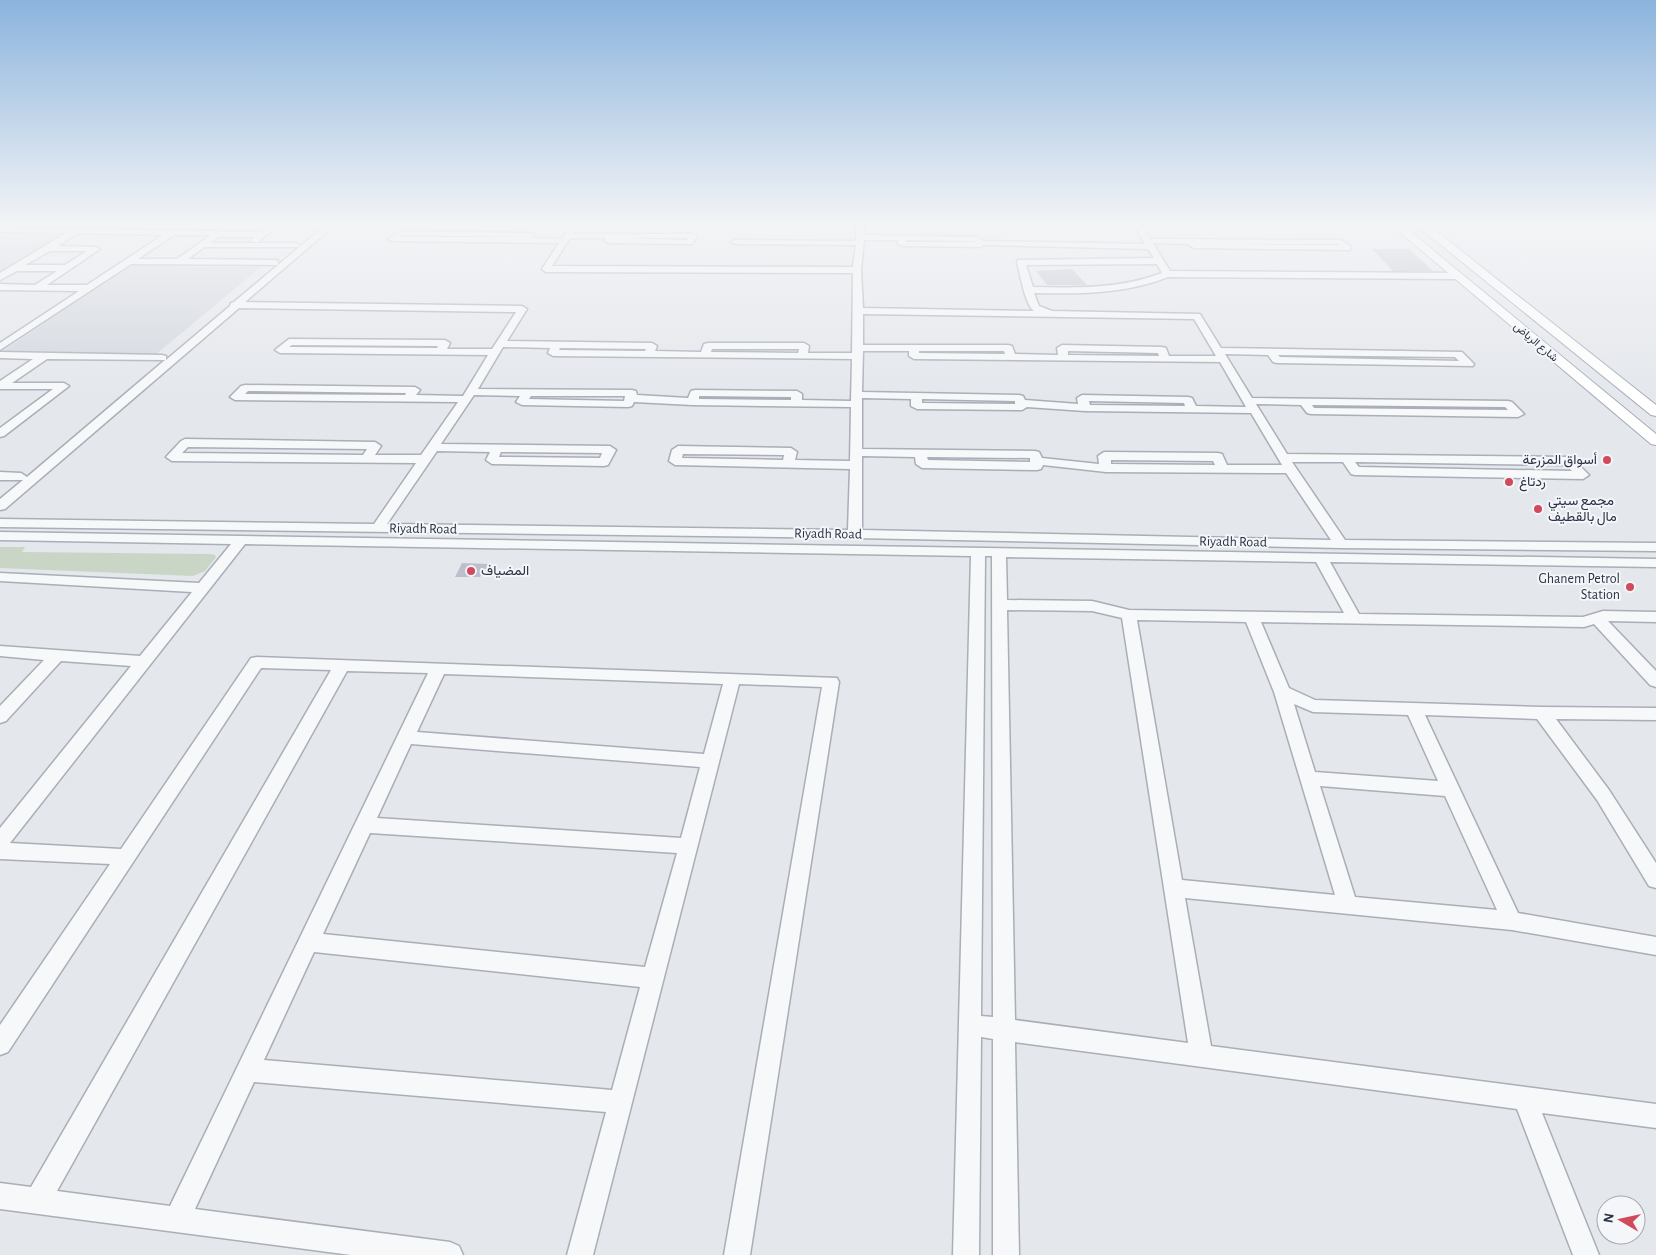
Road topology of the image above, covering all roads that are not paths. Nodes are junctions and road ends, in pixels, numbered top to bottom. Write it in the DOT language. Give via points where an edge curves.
graph roads {
  1 [pos="46,282"];
  2 [pos="99,282"];
  3 [pos="253,282"];
  4 [pos="262,282"];
  5 [pos="857,282"];
  6 [pos="1027,282"];
  7 [pos="1150,282"];
  8 [pos="1464,282"];
  9 [pos="1492,282"];
  10 [pos="0,288"];
  11 [pos="36,288"];
  12 [pos="89,288"];
  13 [pos="1029,290"];
  14 [pos="234,305"];
  15 [pos="1035,308"];
  16 [pos="858,311"];
  17 [pos="1025,314"];
  18 [pos="1053,314"];
  19 [pos="0,347"];
  20 [pos="498,348"];
  21 [pos="440,351"];
  22 [pos="857,352"];
  23 [pos="1270,352"];
  24 [pos="0,355"];
  25 [pos="1220,355"];
  26 [pos="44,356"];
  27 [pos="162,358"];
  28 [pos="1,386"];
  29 [pos="468,395"];
  30 [pos="408,398"];
  31 [pos="857,399"];
  32 [pos="1304,401"];
  33 [pos="1251,405"];
  34 [pos="1656,412"];
  35 [pos="0,434"];
  36 [pos="1656,441"];
  37 [pos="432,448"];
  38 [pos="498,448"];
  39 [pos="366,458"];
  40 [pos="856,458"];
  41 [pos="1284,458"];
  42 [pos="425,459"];
  43 [pos="1347,459"];
  44 [pos="788,463"];
  45 [pos="1290,469"];
  46 [pos="0,476"];
  47 [pos="21,477"];
  48 [pos="0,494"];
  49 [pos="0,506"];
  50 [pos="0,523"];
  51 [pos="377,529"];
  52 [pos="855,534"];
  53 [pos="0,536"];
  54 [pos="30,536"];
  55 [pos="241,540"];
  56 [pos="0,541"];
  57 [pos="1341,544"];
  58 [pos="1656,548"];
  59 [pos="978,551"];
  60 [pos="999,552"];
  61 [pos="1320,557"];
  62 [pos="1656,563"];
  63 [pos="0,577"];
  64 [pos="202,588"];
  65 [pos="1000,605"];
  66 [pos="1129,615"];
  67 [pos="1252,617"];
  68 [pos="1656,617"];
  69 [pos="1356,618"];
  70 [pos="1598,618"];
  71 [pos="0,651"];
  72 [pos="57,655"];
  73 [pos="144,662"];
  74 [pos="342,665"];
  75 [pos="438,669"];
  76 [pos="732,679"];
  77 [pos="1656,681"];
  78 [pos="1282,692"];
  79 [pos="1314,706"];
  80 [pos="1287,708"];
  81 [pos="1414,709"];
  82 [pos="1542,714"];
  83 [pos="1656,714"];
  84 [pos="0,717"];
  85 [pos="405,738"];
  86 [pos="710,761"];
  87 [pos="1309,778"];
  88 [pos="1451,789"];
  89 [pos="364,825"];
  90 [pos="0,842"];
  91 [pos="688,846"];
  92 [pos="0,851"];
  93 [pos="126,857"];
  94 [pos="1656,880"];
  95 [pos="1174,888"];
  96 [pos="1348,906"];
  97 [pos="1512,921"];
  98 [pos="308,942"];
  99 [pos="1656,946"];
  100 [pos="653,978"];
  101 [pos="970,1026"];
  102 [pos="1004,1030"];
  103 [pos="0,1044"];
  104 [pos="1201,1056"];
  105 [pos="248,1070"];
  106 [pos="1526,1099"];
  107 [pos="621,1102"];
  108 [pos="1656,1116"];
  109 [pos="0,1196"];
  110 [pos="37,1201"];
  111 [pos="177,1220"];
  112 [pos="409,1252"];
  113 [pos="450,1255"];
  114 [pos="580,1255"];
  115 [pos="737,1255"];
  116 [pos="966,1255"];
  117 [pos="1006,1255"];
  118 [pos="1586,1255"];
  1 -- 11 [label="street"];
  2 -- 12 [label="street"];
  3 -- 27 [label="street"];
  4 -- 14 [label="street"];
  5 -- 16 [label="street"];
  6 -- 13 [label="street"];
  7 -- 13 [label="street" via="1116,290"];
  8 -- 36 [label="main road, شارع الرياض"];
  9 -- 34 [label="main road, شارع الرياض"];
  10 -- 11 [label="street"];
  11 -- 12 [label="street"];
  12 -- 19 [label="street"];
  13 -- 15 [label="street"];
  14 -- 20 [label="street" via="522,309"];
  14 -- 49 [label="street"];
  15 -- 17 [label="street"];
  15 -- 18 [label="street"];
  16 -- 17 [label="street"];
  16 -- 22 [label="street"];
  17 -- 18 [label="street"];
  18 -- 25 [label="street" via="1197,316"];
  20 -- 21 [label="street"];
  20 -- 22 [label="street" via="557,344 652,346 649,354 706,355 803,356"];
  20 -- 29 [label="street"];
  21 -- 21 [label="street" via="430,351 280,350 289,342 445,343"];
  22 -- 25 [label="street" via="1008,348 1011,357 1165,359"];
  22 -- 31 [label="street"];
  23 -- 23 [label="street" via="1458,354 1469,364 1277,360"];
  23 -- 25 [label="street"];
  24 -- 26 [label="street"];
  25 -- 33 [label="street"];
  26 -- 27 [label="street"];
  26 -- 28 [label="street"];
  27 -- 47 [label="street"];
  28 -- 35 [label="street" via="64,386"];
  29 -- 30 [label="street"];
  29 -- 31 [label="street" via="632,393 630,398 692,402 796,403"];
  29 -- 37 [label="street"];
  30 -- 30 [label="street" via="388,398 235,397 246,388 415,390"];
  31 -- 33 [label="street" via="916,396 1019,398 1021,403 1085,408 1192,409"];
  31 -- 40 [label="street"];
  32 -- 32 [label="street" via="1508,404 1518,414 1311,411"];
  32 -- 33 [label="street"];
  33 -- 41 [label="street"];
  37 -- 38 [label="street"];
  37 -- 42 [label="street"];
  38 -- 38 [label="street" via="592,450 610,450 604,462 492,460"];
  39 -- 39 [label="street" via="279,458 172,457 185,443 375,446"];
  39 -- 42 [label="street"];
  40 -- 44 [label="street"];
  40 -- 45 [label="street" via="921,453 1035,455 1036,461 1106,468"];
  40 -- 52 [label="street"];
  41 -- 43 [label="street"];
  41 -- 45 [label="street"];
  42 -- 51 [label="street"];
  43 -- 43 [label="street" via="1568,461 1583,475 1355,472"];
  44 -- 44 [label="street" via="779,463 676,461 678,450 791,452"];
  45 -- 57 [label="street"];
  46 -- 47 [label="street"];
  47 -- 48 [label="street"];
  50 -- 51 [label="street, Riyadh Road"];
  51 -- 52 [label="street, Riyadh Road"];
  52 -- 57 [label="street, Riyadh Road"];
  53 -- 54 [label="street"];
  54 -- 55 [label="street"];
  54 -- 56 [label="street"];
  55 -- 59 [label="street"];
  55 -- 64 [label="street"];
  57 -- 58 [label="street, Riyadh Road"];
  59 -- 60 [label="street"];
  59 -- 101 [label="street"];
  60 -- 61 [label="street"];
  60 -- 65 [label="street"];
  61 -- 62 [label="street"];
  61 -- 69 [label="street"];
  63 -- 64 [label="street"];
  64 -- 73 [label="street"];
  65 -- 66 [label="street" via="1092,606"];
  65 -- 102 [label="street"];
  66 -- 67 [label="street"];
  66 -- 95 [label="street"];
  67 -- 69 [label="street"];
  67 -- 78 [label="street"];
  68 -- 70 [label="street"];
  69 -- 70 [label="street" via="1584,622"];
  70 -- 77 [label="street"];
  71 -- 72 [label="street"];
  72 -- 73 [label="street"];
  72 -- 84 [label="street"];
  73 -- 90 [label="street"];
  74 -- 75 [label="street"];
  74 -- 93 [label="street" via="257,662"];
  74 -- 110 [label="street"];
  75 -- 76 [label="street"];
  75 -- 85 [label="street"];
  76 -- 86 [label="street"];
  76 -- 115 [label="street" via="831,682"];
  78 -- 79 [label="street"];
  78 -- 80 [label="street"];
  79 -- 80 [label="street"];
  79 -- 81 [label="street"];
  80 -- 87 [label="street"];
  81 -- 82 [label="street"];
  81 -- 88 [label="street"];
  82 -- 83 [label="street"];
  82 -- 94 [label="street" via="1603,796"];
  85 -- 86 [label="street"];
  85 -- 89 [label="street"];
  86 -- 91 [label="street"];
  87 -- 88 [label="street"];
  87 -- 96 [label="street"];
  88 -- 97 [label="street"];
  89 -- 91 [label="street"];
  89 -- 98 [label="street"];
  91 -- 100 [label="street"];
  92 -- 93 [label="street"];
  93 -- 103 [label="street"];
  95 -- 96 [label="street"];
  95 -- 104 [label="street"];
  96 -- 97 [label="street"];
  97 -- 99 [label="street"];
  98 -- 100 [label="street"];
  98 -- 105 [label="street"];
  100 -- 107 [label="street"];
  101 -- 102 [label="street"];
  101 -- 116 [label="street"];
  102 -- 104 [label="street"];
  102 -- 117 [label="street"];
  104 -- 106 [label="street"];
  105 -- 107 [label="street"];
  105 -- 111 [label="street"];
  106 -- 108 [label="street"];
  106 -- 118 [label="street"];
  107 -- 114 [label="street"];
  109 -- 110 [label="street"];
  110 -- 111 [label="street"];
  111 -- 112 [label="street"];
  112 -- 113 [label="street"];
}
